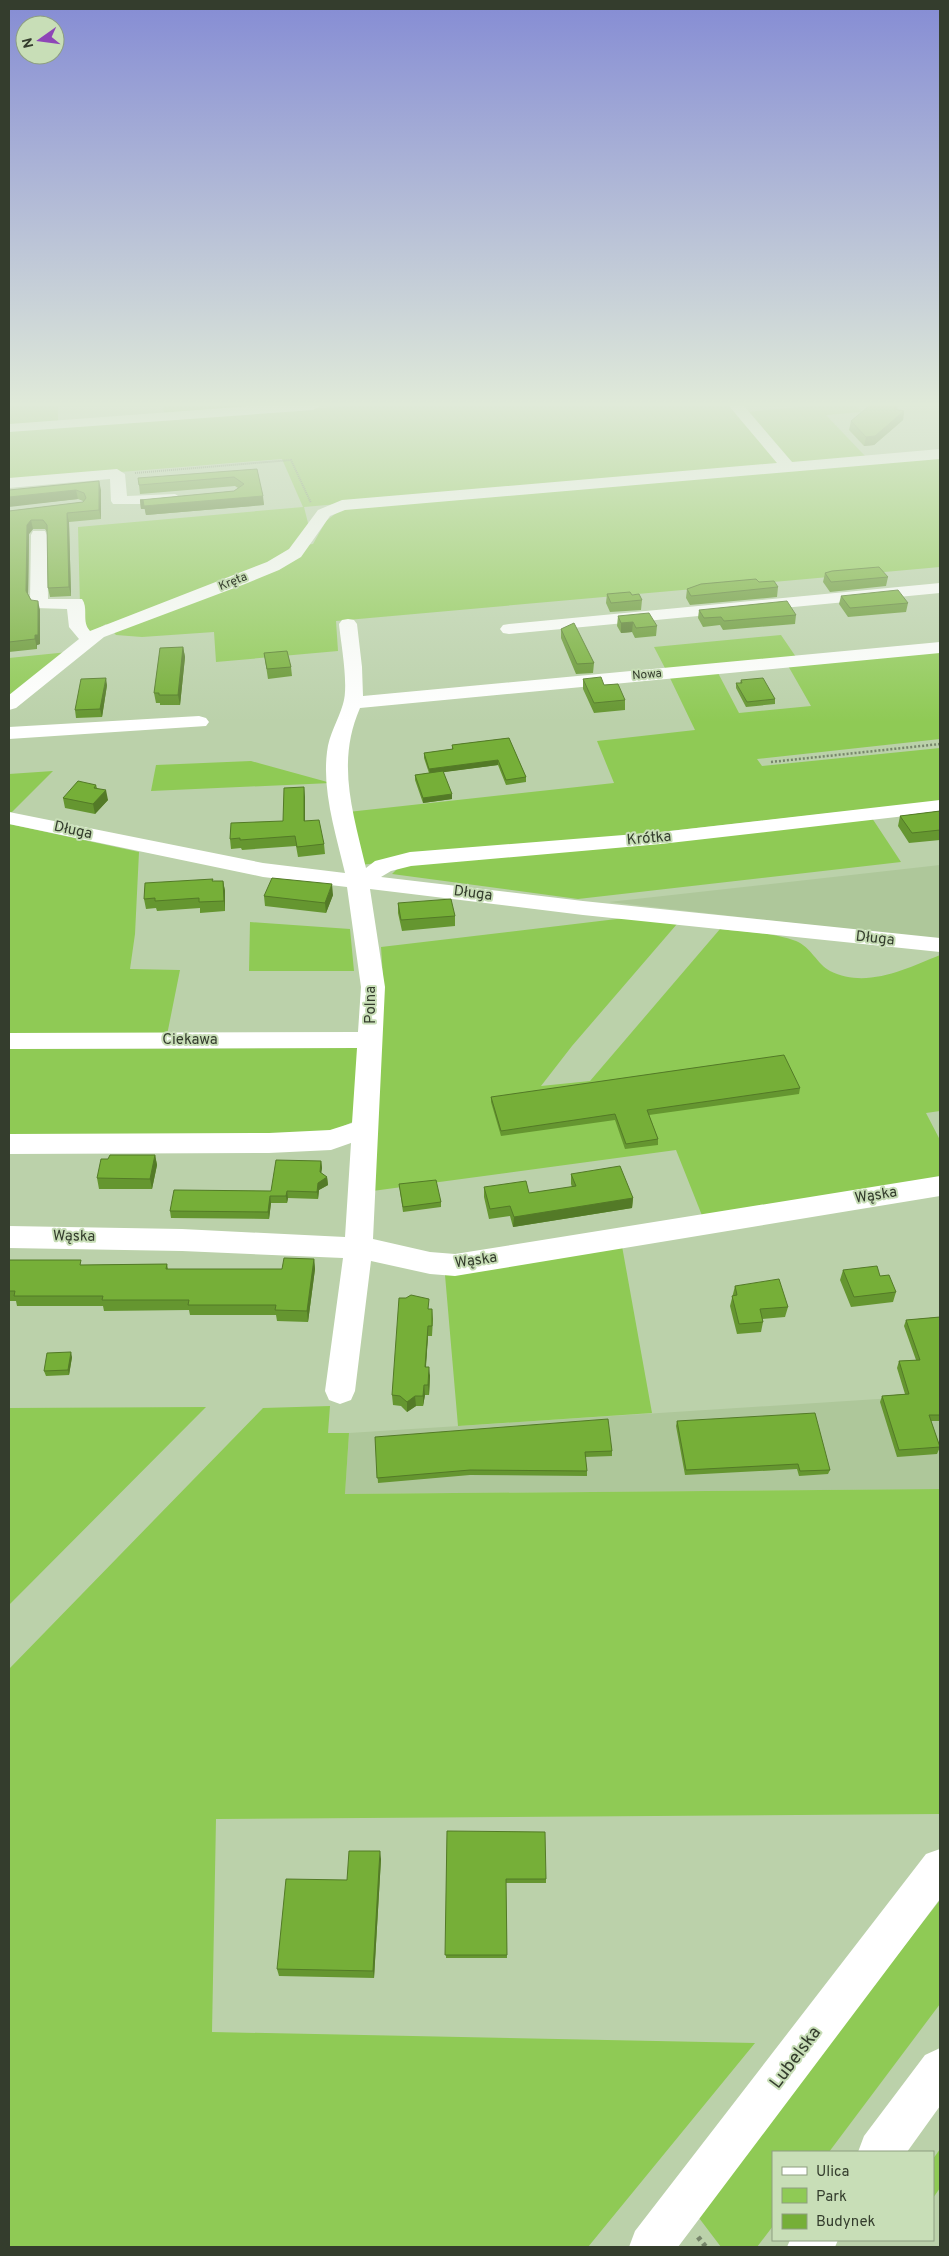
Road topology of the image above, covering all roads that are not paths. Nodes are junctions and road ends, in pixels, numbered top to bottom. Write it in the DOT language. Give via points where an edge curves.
graph roads {
  1 [pos="327,511"];
  2 [pos="39,535"];
  3 [pos="940,588"];
  4 [pos="348,624"];
  5 [pos="508,628"];
  6 [pos="89,638"];
  7 [pos="940,647"];
  8 [pos="353,703"];
  9 [pos="9,704"];
  10 [pos="199,722"];
  11 [pos="9,733"];
  12 [pos="940,806"];
  13 [pos="9,818"];
  14 [pos="360,880"];
  15 [pos="940,945"];
  16 [pos="371,1040"];
  17 [pos="9,1041"];
  18 [pos="364,1129"];
  19 [pos="9,1144"];
  20 [pos="940,1186"];
  21 [pos="9,1237"];
  22 [pos="358,1248"];
  23 [pos="340,1391"];
  24 [pos="940,1868"];
  25 [pos="940,2070"];
  26 [pos="881,2151"];
  27 [pos="650,2247"];
  1 -- 6 [label="street, Kręta" via="295,553 273,566"];
  2 -- 6 [label="street" via="40,604 76,603 77,628 79,633"];
  3 -- 5 [label="street"];
  4 -- 8 [label="street, Polna"];
  6 -- 9 [label="street, Kręta"];
  7 -- 8 [label="street, Nowa"];
  8 -- 14 [label="street, Polna" via="343,725 337,752 338,792"];
  10 -- 11 [label="street"];
  12 -- 14 [label="street, Krótka" via="661,838 410,859 383,866"];
  13 -- 14 [label="street, Długa" via="263,870"];
  14 -- 15 [label="street, Długa" via="583,908"];
  14 -- 16 [label="street, Polna" via="372,987"];
  16 -- 17 [label="street, Ciekawa"];
  16 -- 18 [label="street, Polna"];
  18 -- 19 [label="street" via="331,1140 269,1143"];
  18 -- 22 [label="street, Polna"];
  20 -- 22 [label="street, Wąska" via="455,1265 432,1264"];
  21 -- 22 [label="street, Wąska" via="185,1239"];
  22 -- 23 [label="street, Polna"];
  24 -- 27 [label="street, Lubelska"];
  25 -- 26 [label="highway"];
}
